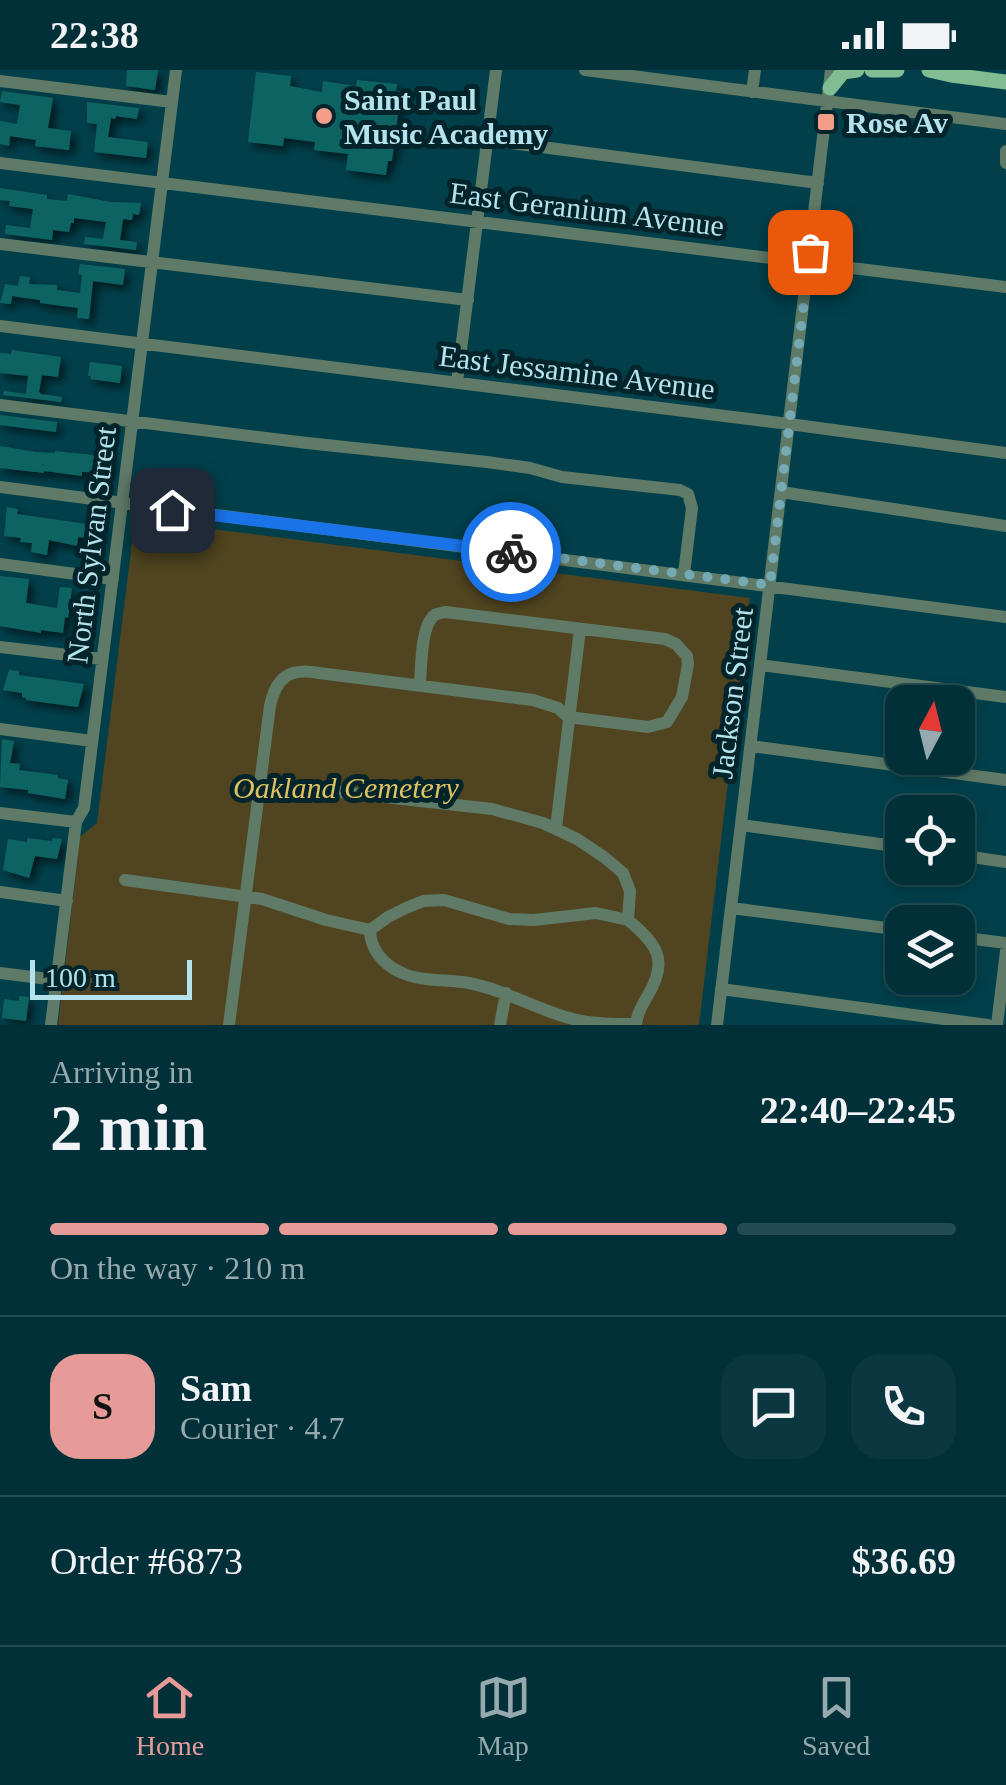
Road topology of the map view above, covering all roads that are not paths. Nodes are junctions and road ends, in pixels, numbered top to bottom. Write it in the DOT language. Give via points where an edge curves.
graph roads {
  1 [pos="176,70"];
  2 [pos="496,70"];
  3 [pos="585,70"];
  4 [pos="754,70"];
  5 [pos="832,70"];
  6 [pos="857,70"];
  7 [pos="872,70"];
  8 [pos="898,70"];
  9 [pos="930,70"];
  10 [pos="0,81"];
  11 [pos="1006,82"];
  12 [pos="752,92"];
  13 [pos="829,95"];
  14 [pos="172,102"];
  15 [pos="1006,124"];
  16 [pos="488,140"];
  17 [pos="1006,151"];
  18 [pos="0,162"];
  19 [pos="1006,163"];
  20 [pos="162,183"];
  21 [pos="818,183"];
  22 [pos="478,222"];
  23 [pos="0,244"];
  24 [pos="809,261"];
  25 [pos="152,263"];
  26 [pos="1006,286"];
  27 [pos="468,300"];
  28 [pos="0,326"];
  29 [pos="142,343"];
  30 [pos="457,382"];
  31 [pos="0,406"];
  32 [pos="132,422"];
  33 [pos="789,424"];
  34 [pos="1006,453"];
  35 [pos="0,487"];
  36 [pos="781,492"];
  37 [pos="122,504"];
  38 [pos="1006,526"];
  39 [pos="0,564"];
  40 [pos="684,574"];
  41 [pos="113,579"];
  42 [pos="770,585"];
  43 [pos="1006,616"];
  44 [pos="580,628"];
  45 [pos="0,647"];
  46 [pos="102,660"];
  47 [pos="760,666"];
  48 [pos="420,686"];
  49 [pos="1006,697"];
  50 [pos="568,718"];
  51 [pos="0,729"];
  52 [pos="92,741"];
  53 [pos="750,746"];
  54 [pos="1006,780"];
  55 [pos="260,782"];
  56 [pos="0,812"];
  57 [pos="76,822"];
  58 [pos="741,825"];
  59 [pos="556,828"];
  60 [pos="885,846"];
  61 [pos="975,857"];
  62 [pos="1006,862"];
  63 [pos="125,880"];
  64 [pos="0,892"];
  65 [pos="246,898"];
  66 [pos="67,901"];
  67 [pos="731,908"];
  68 [pos="628,920"];
  69 [pos="885,928"];
  70 [pos="370,930"];
  71 [pos="975,941"];
  72 [pos="1006,947"];
  73 [pos="0,973"];
  74 [pos="56,980"];
  75 [pos="721,989"];
  76 [pos="506,993"];
  77 [pos="1001,1016"];
  78 [pos="51,1025"];
  79 [pos="229,1025"];
  80 [pos="500,1025"];
  81 [pos="636,1025"];
  82 [pos="717,1025"];
  83 [pos="988,1025"];
  1 -- 14 [label="street, North Sylvan Street"];
  2 -- 16 [label="street"];
  3 -- 12 [label="street"];
  4 -- 12 [label="street"];
  5 -- 13 [label="street, Jackson Street"];
  6 -- 13 [label="main road" via="843,72"];
  7 -- 8 [label="main road"];
  9 -- 11 [label="main road"];
  10 -- 14 [label="street"];
  12 -- 13 [label="street"];
  13 -- 15 [label="street"];
  13 -- 21 [label="street, Jackson Street"];
  14 -- 20 [label="street, North Sylvan Street"];
  16 -- 21 [label="street"];
  16 -- 22 [label="street"];
  17 -- 19 [label="street"];
  18 -- 20 [label="street, East Geranium Avenue"];
  20 -- 22 [label="street, East Geranium Avenue"];
  20 -- 25 [label="street, North Sylvan Street"];
  21 -- 24 [label="street, Jackson Street"];
  22 -- 24 [label="street, East Geranium Avenue"];
  22 -- 27 [label="street"];
  23 -- 25 [label="street"];
  24 -- 26 [label="street, East Geranium Avenue"];
  24 -- 33 [label="street, Jackson Street"];
  25 -- 27 [label="street"];
  25 -- 29 [label="street, North Sylvan Street"];
  27 -- 30 [label="street"];
  28 -- 29 [label="street, East Jessamine Avenue"];
  29 -- 30 [label="street, East Jessamine Avenue"];
  29 -- 32 [label="street, North Sylvan Street"];
  30 -- 33 [label="street, East Jessamine Avenue"];
  31 -- 32 [label="street"];
  32 -- 37 [label="street, North Sylvan Street"];
  32 -- 40 [label="street" via="680,490 692,508"];
  33 -- 34 [label="street, East Jessamine Avenue"];
  33 -- 36 [label="street, Jackson Street"];
  35 -- 37 [label="street"];
  36 -- 38 [label="street"];
  36 -- 42 [label="street, Jackson Street"];
  37 -- 40 [label="street"];
  37 -- 41 [label="street, North Sylvan Street"];
  39 -- 41 [label="street"];
  40 -- 42 [label="street"];
  41 -- 46 [label="street, North Sylvan Street"];
  42 -- 43 [label="street"];
  42 -- 47 [label="street, Jackson Street"];
  44 -- 48 [label="street" via="436,614 426,630"];
  44 -- 50 [label="street"];
  44 -- 50 [label="street" via="665,639 684,649 688,664 678,706 659,726"];
  45 -- 46 [label="street"];
  46 -- 52 [label="street, North Sylvan Street"];
  47 -- 49 [label="street"];
  47 -- 53 [label="street, Jackson Street"];
  48 -- 50 [label="street" via="533,700"];
  48 -- 55 [label="street" via="309,671 281,679 273,690"];
  50 -- 59 [label="street"];
  51 -- 52 [label="street"];
  52 -- 57 [label="street, North Sylvan Street" via="84,808"];
  53 -- 54 [label="street"];
  53 -- 58 [label="street, Jackson Street"];
  55 -- 59 [label="street" via="492,808"];
  55 -- 65 [label="street"];
  56 -- 57 [label="street"];
  57 -- 66 [label="street, North Sylvan Street"];
  58 -- 60 [label="street"];
  58 -- 67 [label="street, Jackson Street"];
  59 -- 68 [label="street" via="622,873 630,891"];
  61 -- 62 [label="street"];
  63 -- 65 [label="street"];
  64 -- 66 [label="street"];
  65 -- 70 [label="street"];
  65 -- 79 [label="street"];
  66 -- 74 [label="street, North Sylvan Street"];
  67 -- 69 [label="street"];
  67 -- 75 [label="street, Jackson Street"];
  68 -- 70 [label="street" via="596,914 510,919 444,900 423,901"];
  68 -- 81 [label="street" via="659,953 654,987"];
  70 -- 76 [label="street" via="375,951 406,975"];
  71 -- 72 [label="street"];
  72 -- 77 [label="street"];
  73 -- 74 [label="street"];
  74 -- 78 [label="street, North Sylvan Street"];
  75 -- 82 [label="street, Jackson Street"];
  75 -- 83 [label="street"];
  76 -- 80 [label="street"];
  76 -- 81 [label="street" via="574,1019"];
}
